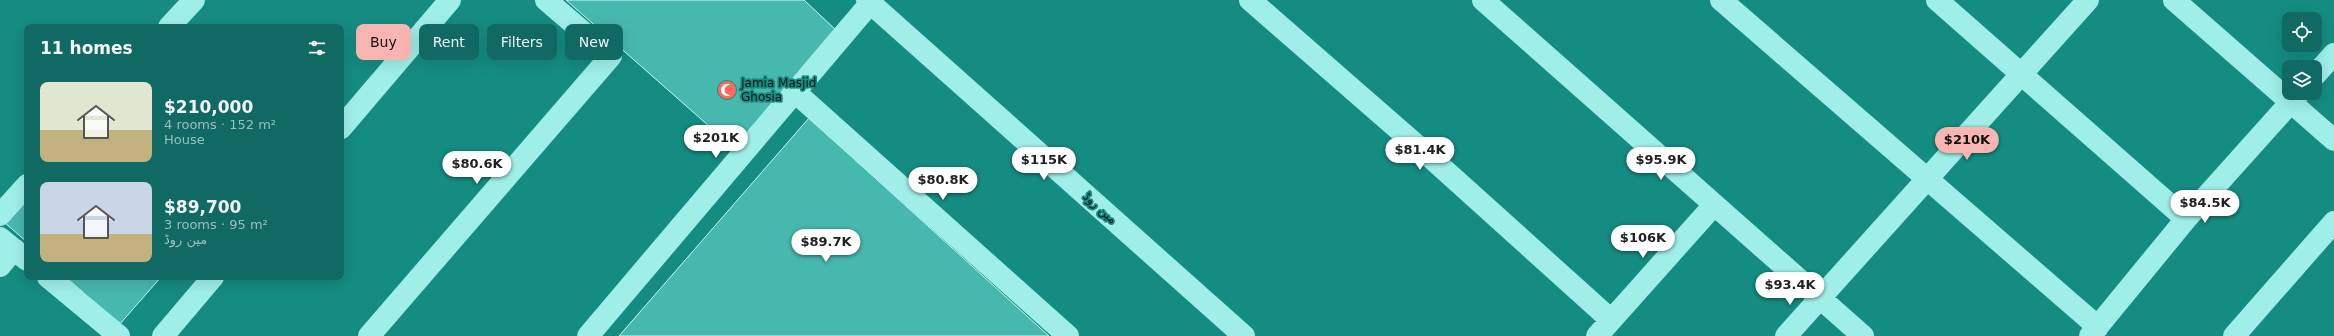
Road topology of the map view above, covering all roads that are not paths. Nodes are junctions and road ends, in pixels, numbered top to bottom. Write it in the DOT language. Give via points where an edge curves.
graph roads {
  1 [pos="194,0"];
  2 [pos="450,0"];
  3 [pos="546,0"];
  4 [pos="1250,0"];
  5 [pos="1482,0"];
  6 [pos="1721,0"];
  7 [pos="1937,0"];
  8 [pos="2088,0"];
  9 [pos="2174,0"];
  10 [pos="870,1"];
  11 [pos="172,24"];
  12 [pos="2334,54"];
  13 [pos="2322,67"];
  14 [pos="2021,74"];
  15 [pos="2282,87"];
  16 [pos="795,92"];
  17 [pos="2293,100"];
  18 [pos="2297,100"];
  19 [pos="344,124"];
  20 [pos="2334,140"];
  21 [pos="1927,179"];
  22 [pos="24,188"];
  23 [pos="1714,205"];
  24 [pos="0,215"];
  25 [pos="2186,219"];
  26 [pos="2334,222"];
  27 [pos="14,249"];
  28 [pos="0,266"];
  29 [pos="52,280"];
  30 [pos="211,280"];
  31 [pos="1820,299"];
  32 [pos="1604,328"];
  33 [pos="2094,332"];
  34 [pos="119,336"];
  35 [pos="163,336"];
  36 [pos="369,336"];
  37 [pos="588,336"];
  38 [pos="1068,336"];
  39 [pos="1244,336"];
  40 [pos="1786,336"];
  41 [pos="1863,336"];
  42 [pos="2234,336"];
  1 -- 11 [label="street"];
  2 -- 19 [label="street"];
  3 -- 36 [label="street" via="611,56"];
  4 -- 32 [label="street" via="1429,156"];
  5 -- 23 [label="street"];
  6 -- 21 [label="street"];
  7 -- 14 [label="street"];
  8 -- 14 [label="street"];
  9 -- 15 [label="street"];
  10 -- 16 [label="street"];
  10 -- 39 [label="street, مین روڈ"];
  12 -- 13 [label="street"];
  14 -- 21 [label="street"];
  14 -- 25 [label="street"];
  16 -- 37 [label="street"];
  16 -- 38 [label="street"];
  17 -- 25 [label="street"];
  18 -- 20 [label="street"];
  21 -- 31 [label="street"];
  21 -- 33 [label="street"];
  22 -- 24 [label="street"];
  23 -- 31 [label="street"];
  23 -- 32 [label="street"];
  25 -- 33 [label="street"];
  26 -- 42 [label="street"];
  27 -- 28 [label="street"];
  29 -- 34 [label="street"];
  30 -- 35 [label="street"];
  31 -- 40 [label="street"];
  31 -- 41 [label="street"];
}
